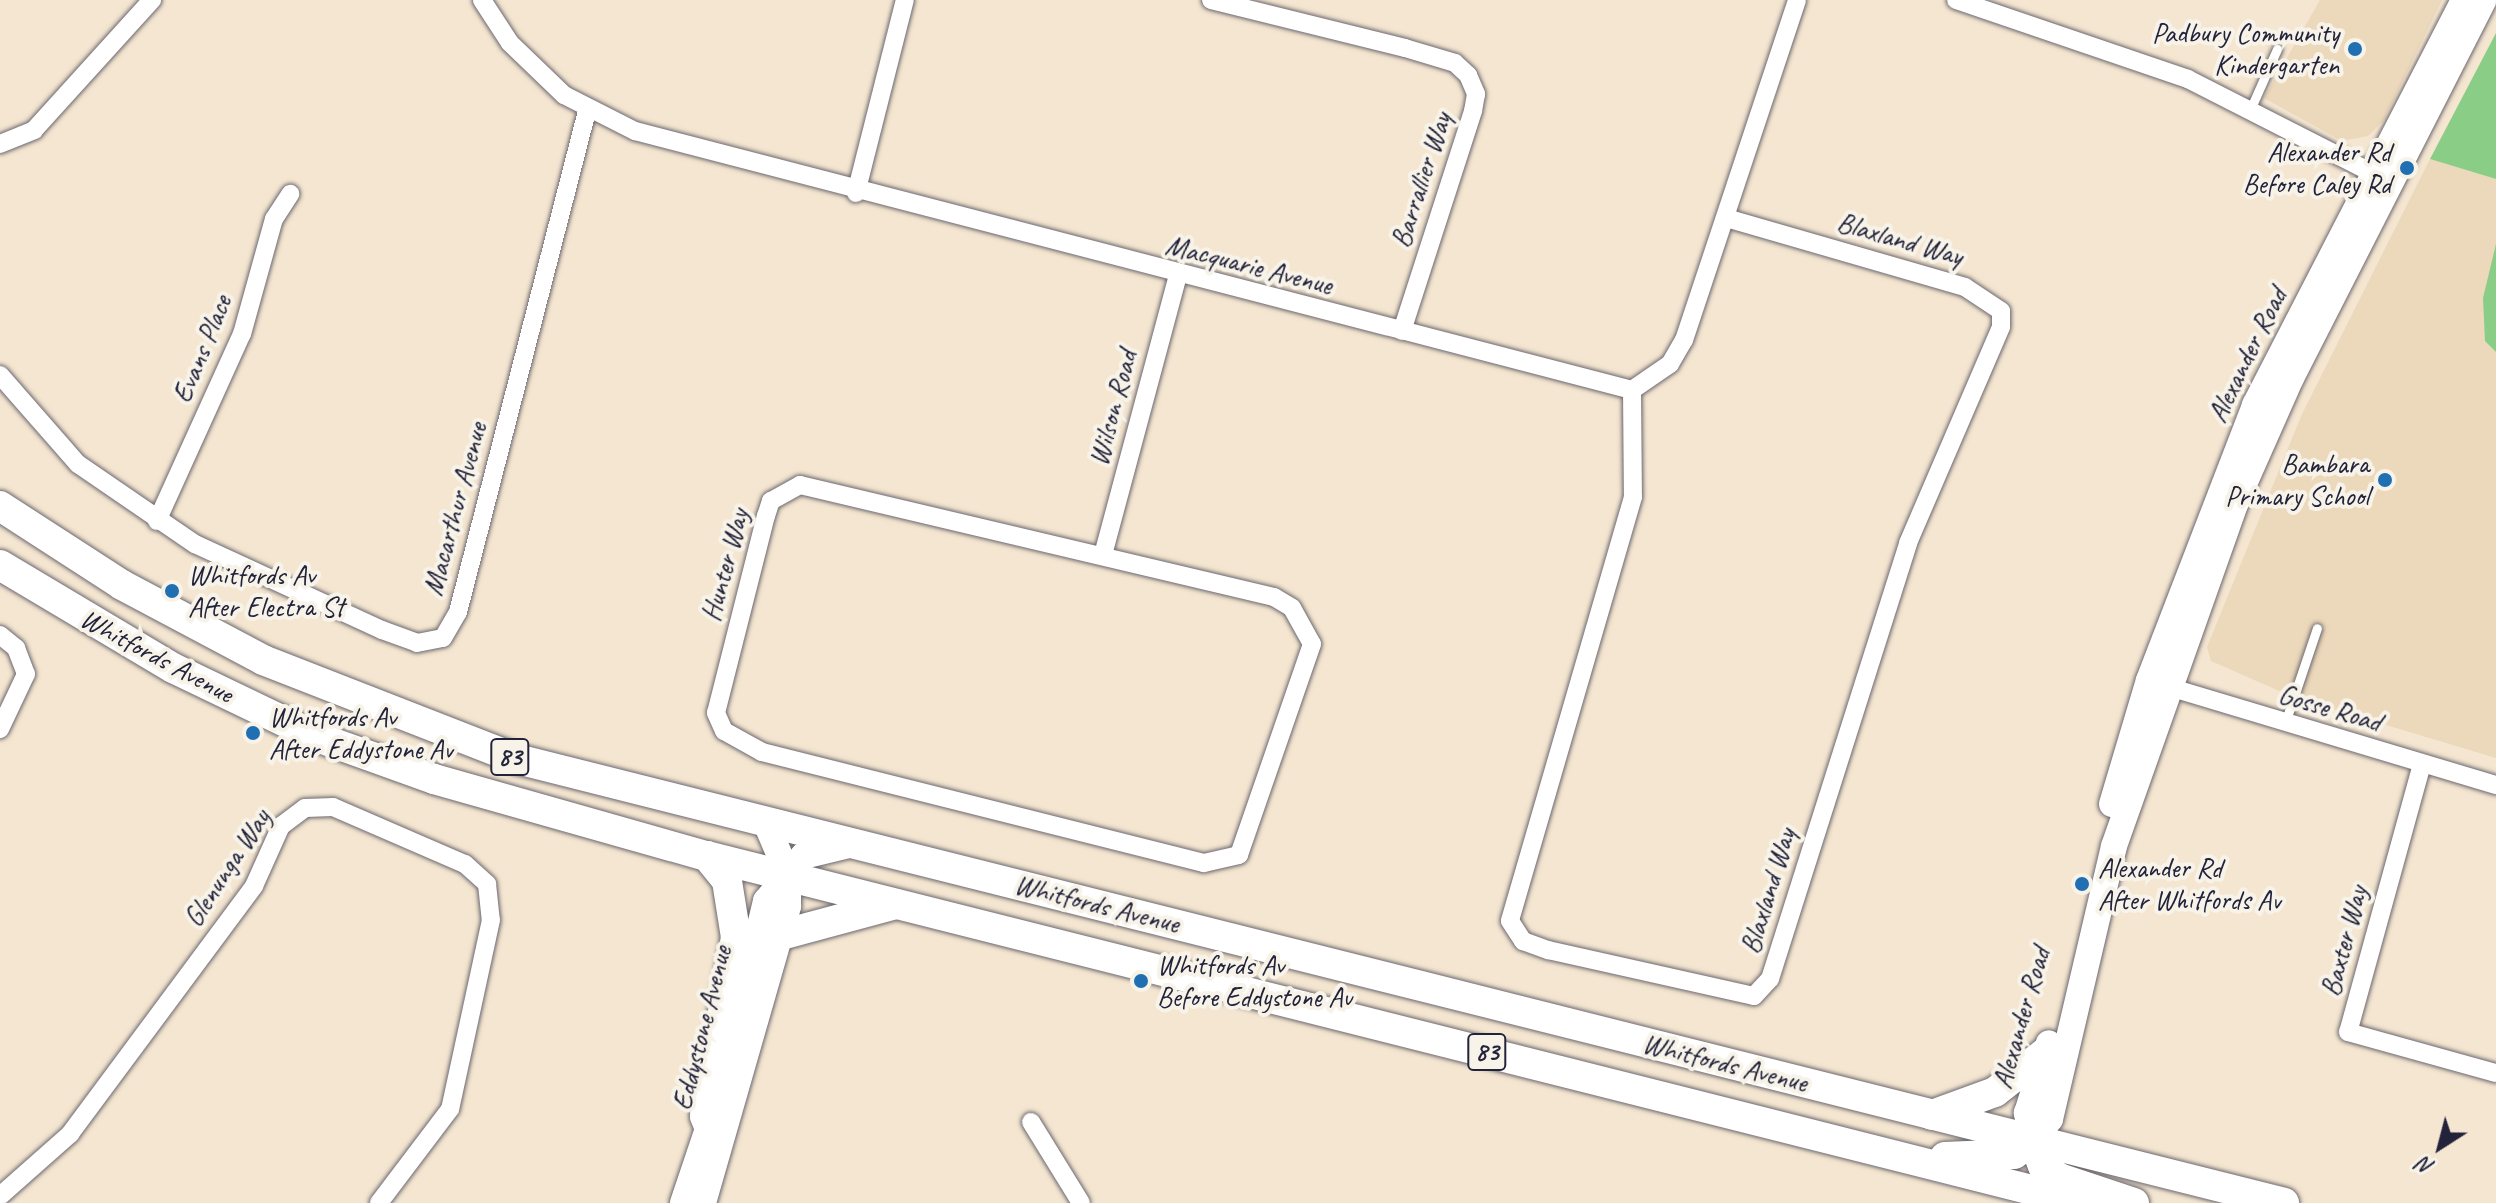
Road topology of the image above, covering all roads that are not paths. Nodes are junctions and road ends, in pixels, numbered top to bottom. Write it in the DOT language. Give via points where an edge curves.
graph roads {
  1 [pos="152,0"];
  2 [pos="482,0"];
  3 [pos="905,0"];
  4 [pos="1211,0"];
  5 [pos="1797,0"];
  6 [pos="1956,0"];
  7 [pos="2464,0"];
  8 [pos="2484,0"];
  9 [pos="2277,49"];
  10 [pos="2250,110"];
  11 [pos="587,111"];
  12 [pos="0,144"];
  13 [pos="2382,178"];
  14 [pos="856,193"];
  15 [pos="290,194"];
  16 [pos="1726,218"];
  17 [pos="1178,276"];
  18 [pos="1402,331"];
  19 [pos="0,375"];
  20 [pos="1632,390"];
  21 [pos="0,506"];
  22 [pos="157,521"];
  23 [pos="1103,555"];
  24 [pos="0,565"];
  25 [pos="2317,628"];
  26 [pos="0,635"];
  27 [pos="2158,683"];
  28 [pos="2285,724"];
  29 [pos="0,729"];
  30 [pos="2422,764"];
  31 [pos="2496,785"];
  32 [pos="766,823"];
  33 [pos="862,844"];
  34 [pos="707,856"];
  35 [pos="786,873"];
  36 [pos="902,902"];
  37 [pos="781,935"];
  38 [pos="2046,1052"];
  39 [pos="2496,1073"];
  40 [pos="1932,1115"];
  41 [pos="1031,1122"];
  42 [pos="710,1129"];
  43 [pos="2033,1140"];
  44 [pos="1906,1158"];
  45 [pos="0,1196"];
  46 [pos="379,1203"];
  47 [pos="683,1203"];
  48 [pos="703,1203"];
  49 [pos="1081,1203"];
  50 [pos="2083,1203"];
  51 [pos="2134,1203"];
  52 [pos="2284,1203"];
  1 -- 12 [label="street" via="34,130"];
  2 -- 11 [label="street, Macquarie Avenue" via="510,43"];
  3 -- 14 [label="street"];
  4 -- 18 [label="street, Barrallier Way" via="1405,48 1455,63 1468,75 1476,94 1473,111"];
  5 -- 16 [label="street"];
  6 -- 10 [label="street" via="2137,59"];
  7 -- 13 [label="street, Alexander Road"];
  8 -- 13 [label="street, Alexander Road"];
  9 -- 10 [label="lane"];
  10 -- 13 [label="street"];
  11 -- 14 [label="street, Macquarie Avenue"];
  11 -- 22 [label="street, Macarthur Avenue" via="458,612 443,638 417,643 318,606"];
  13 -- 27 [label="street, Alexander Road" via="2255,405"];
  14 -- 17 [label="street, Macquarie Avenue"];
  15 -- 22 [label="street, Evans Place" via="274,219 242,334"];
  16 -- 20 [label="street" via="1684,340 1656,378"];
  16 -- 20 [label="street, Blaxland Way" via="1965,287 2001,311 2001,327 1903,558 1770,979 1754,996 1548,950 1523,941 1510,921 1633,497"];
  17 -- 18 [label="street, Macquarie Avenue"];
  17 -- 23 [label="street, Wilson Road"];
  18 -- 20 [label="street, Macquarie Avenue"];
  19 -- 22 [label="street, Macarthur Avenue" via="78,464"];
  21 -- 32 [label="main road, Whitfords Avenue / 83" via="122,585 297,676 517,759"];
  23 -- 23 [label="street, Hunter Way" via="787,486 766,516 716,713 744,746 1225,863 1239,855 1254,825 1312,644 1303,619 1274,597"];
  24 -- 34 [label="main road, Whitfords Avenue / 83" via="173,668 314,736 434,779"];
  25 -- 28 [label="lane"];
  26 -- 29 [label="street" via="16,648 26,674"];
  27 -- 28 [label="street, Gosse Road"];
  27 -- 38 [label="street, Alexander Road"];
  27 -- 43 [label="street, Alexander Road" via="2050,1119"];
  28 -- 30 [label="street, Gosse Road"];
  30 -- 31 [label="street, Gosse Road"];
  30 -- 39 [label="street, Baxter Way" via="2348,1032"];
  32 -- 33 [label="main road, Whitfords Avenue / 83"];
  32 -- 35 [label="street, Eddystone Avenue"];
  33 -- 35 [label="street" via="832,845"];
  33 -- 40 [label="main road, Whitfords Avenue / 83"];
  34 -- 35 [label="main road, Whitfords Avenue / 83"];
  34 -- 42 [label="main road" via="727,881 736,937 705,1116"];
  35 -- 36 [label="main road, Whitfords Avenue / 83"];
  35 -- 37 [label="street, Eddystone Avenue"];
  35 -- 42 [label="street, Eddystone Avenue" via="766,901"];
  36 -- 37 [label="main road"];
  36 -- 44 [label="main road, Whitfords Avenue / 83"];
  37 -- 48 [label="street, Eddystone Avenue"];
  38 -- 40 [label="main road" via="1995,1092"];
  38 -- 43 [label="street, Alexander Road" via="2027,1113"];
  40 -- 43 [label="main road, Whitfords Avenue / 83"];
  41 -- 49 [label="street"];
  42 -- 47 [label="street, Eddystone Avenue"];
  43 -- 44 [label="main road" via="2014,1154"];
  43 -- 51 [label="main road" via="2043,1166 2059,1178"];
  43 -- 52 [label="main road, Whitfords Avenue / 83"];
  44 -- 50 [label="main road, Whitfords Avenue / 83"];
  45 -- 46 [label="street, Glenunga Way" via="70,1134 254,886 281,826 305,808 333,807 465,864 487,884 491,920 450,1109"];
}
